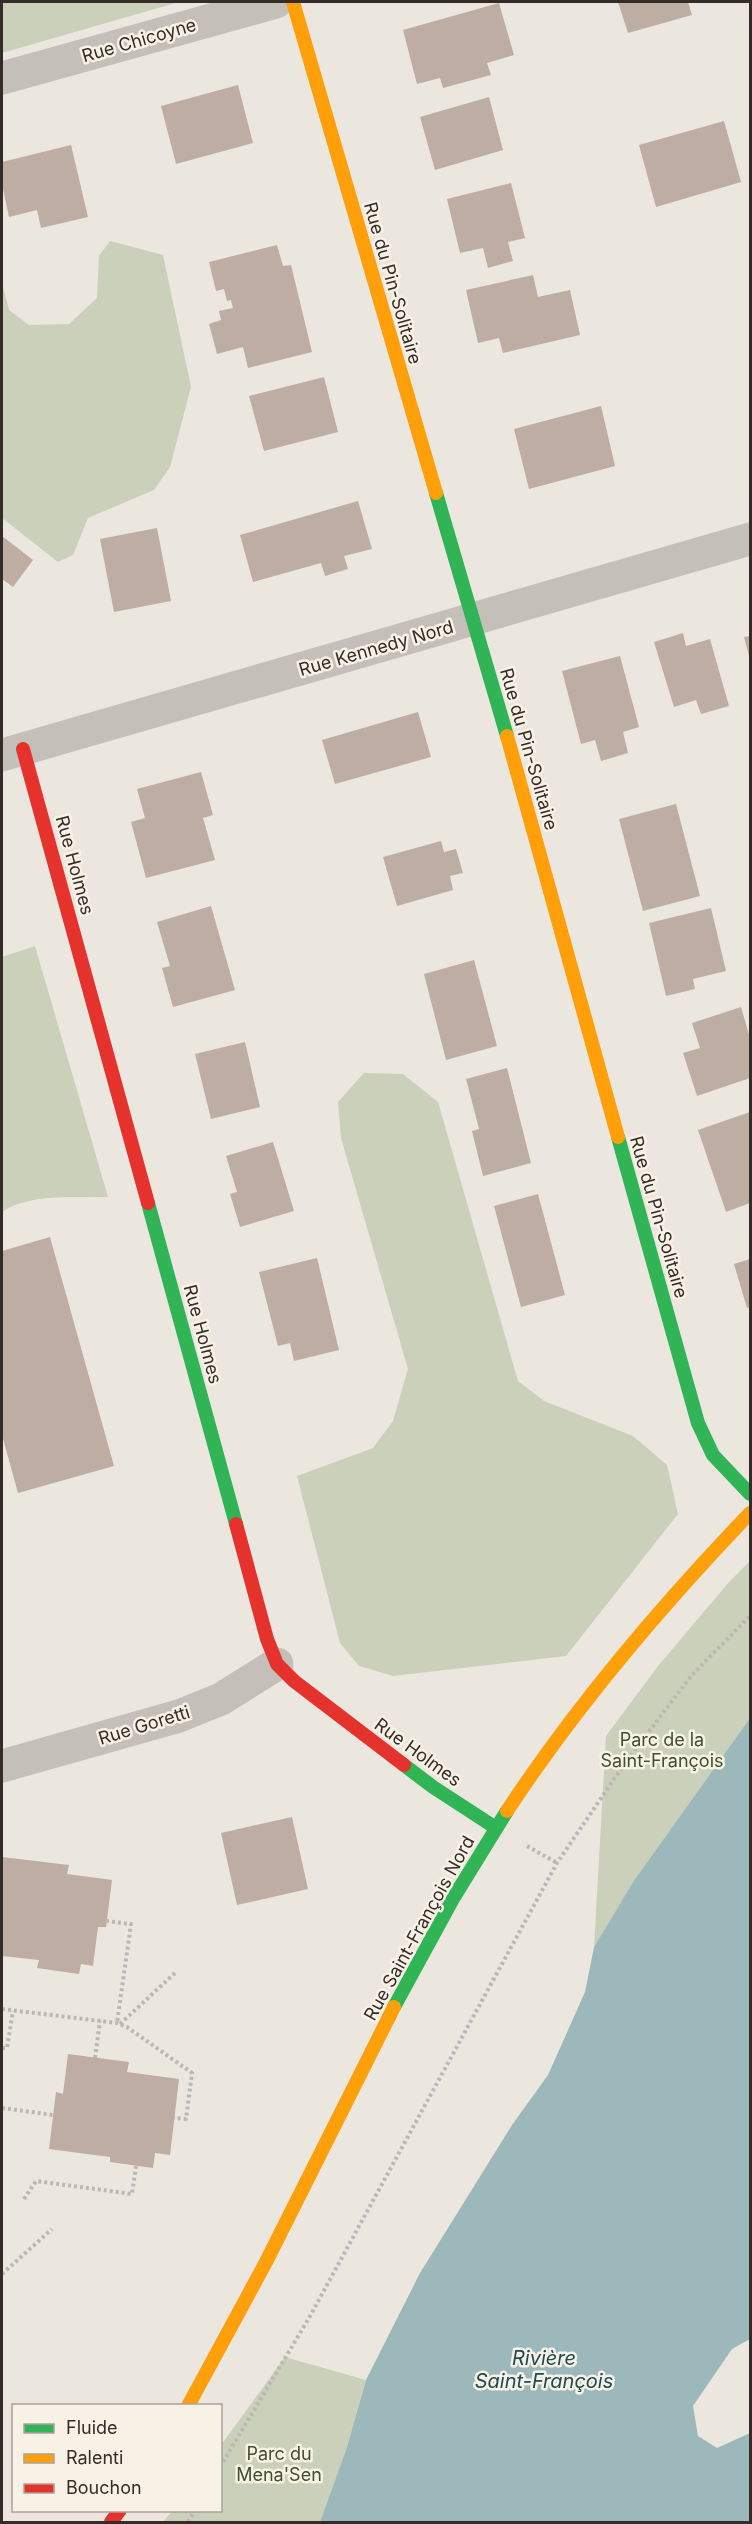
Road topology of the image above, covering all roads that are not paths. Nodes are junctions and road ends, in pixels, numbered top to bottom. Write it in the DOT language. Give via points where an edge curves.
graph roads {
  1 [pos="276,2"];
  2 [pos="293,2"];
  3 [pos="2,78"];
  4 [pos="750,539"];
  5 [pos="473,620"];
  6 [pos="12,752"];
  7 [pos="750,1494"];
  8 [pos="750,1513"];
  9 [pos="277,1664"];
  10 [pos="2,1766"];
  11 [pos="496,1828"];
  12 [pos="189,2404"];
  1 -- 3 [label="street, Rue Chicoyne"];
  2 -- 5 [label="street, Rue du Pin-Solitaire"];
  4 -- 5 [label="street, Rue Kennedy Nord"];
  5 -- 6 [label="street, Rue Kennedy Nord"];
  5 -- 7 [label="street, Rue du Pin-Solitaire" via="698,1423 713,1455"];
  6 -- 9 [label="street, Rue Holmes"];
  8 -- 11 [label="street, Rue Saint-François Nord" via="626,1649 572,1718"];
  9 -- 10 [label="street, Rue Goretti" via="221,1699 179,1716"];
  9 -- 11 [label="street, Rue Holmes" via="433,1787"];
  11 -- 12 [label="street, Rue Saint-François Nord" via="407,1983"];
}
